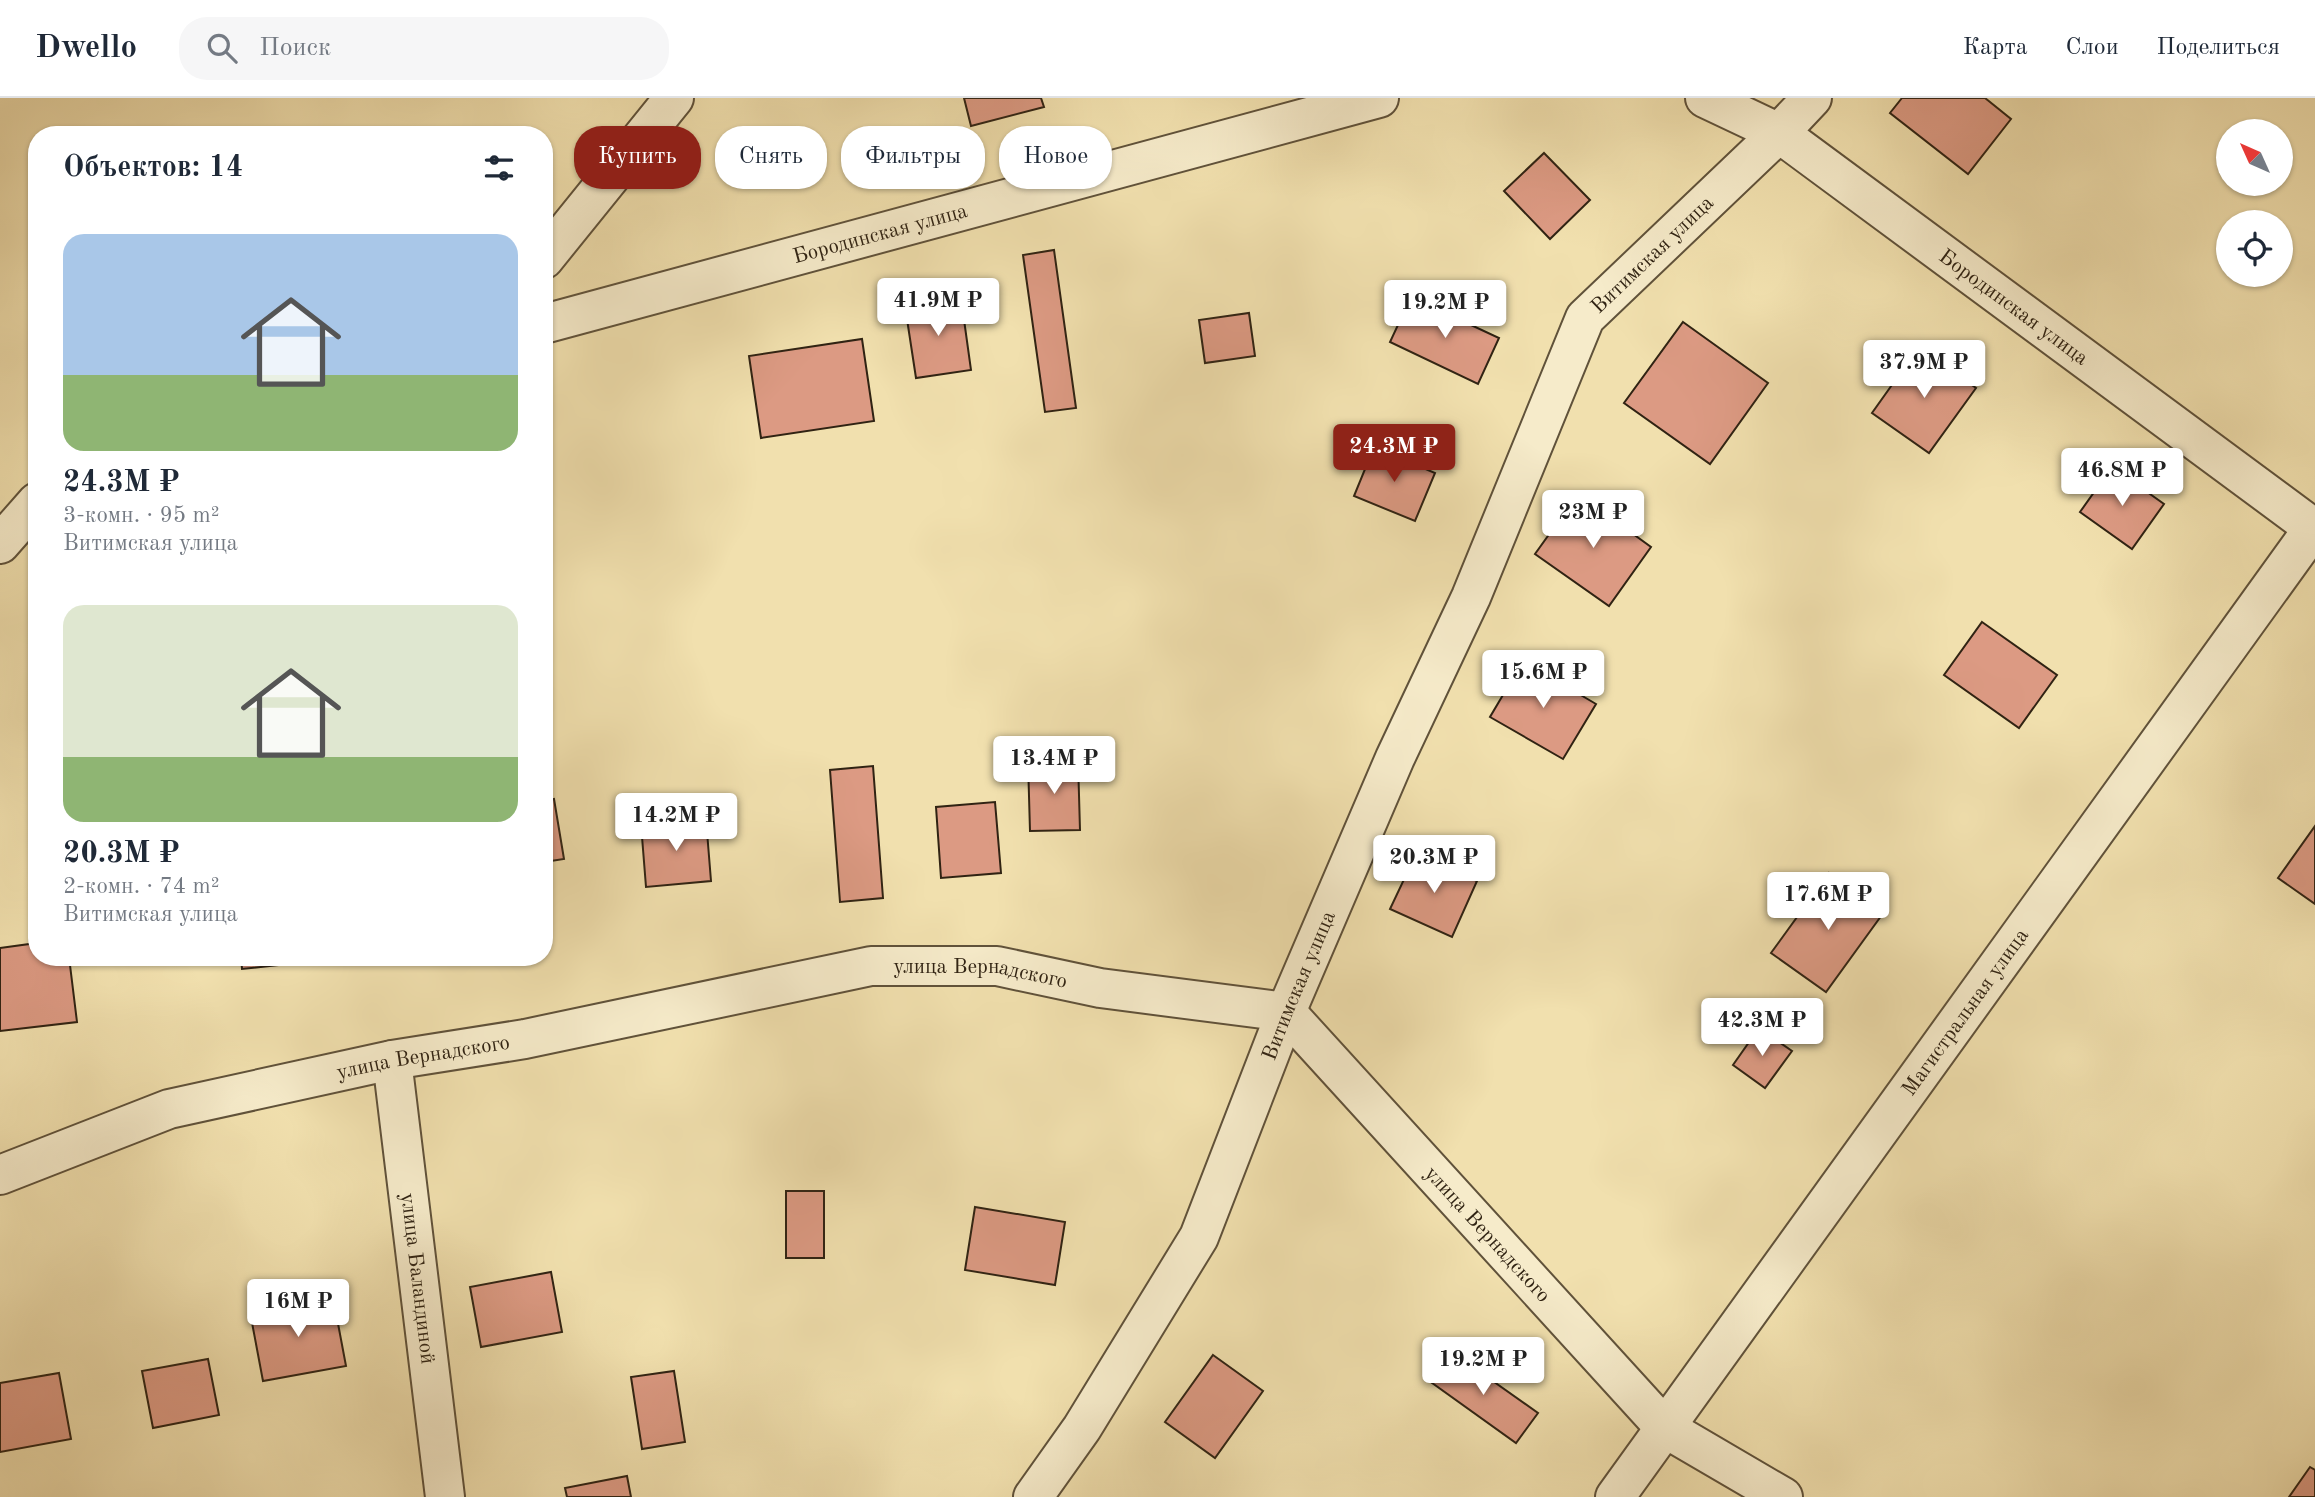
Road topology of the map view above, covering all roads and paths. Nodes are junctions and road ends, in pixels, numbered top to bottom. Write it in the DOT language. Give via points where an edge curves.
graph roads {
  1 [pos="674,98"];
  2 [pos="1379,98"];
  3 [pos="1705,98"];
  4 [pos="1812,98"];
  5 [pos="1779,133"];
  6 [pos="553,248"];
  7 [pos="553,322"];
  8 [pos="28,512"];
  9 [pos="2314,527"];
  10 [pos="0,544"];
  11 [pos="1286,1012"];
  12 [pos="392,1060"];
  13 [pos="0,1175"];
  14 [pos="1665,1428"];
  15 [pos="445,1497"];
  16 [pos="1032,1497"];
  17 [pos="1615,1497"];
  18 [pos="1783,1497"];
  1 -- 6 [label="street"];
  2 -- 7 [label="street, Бородинская улица"];
  3 -- 5 [label="street, Бородинская улица"];
  4 -- 5 [label="street, Витимская улица"];
  5 -- 9 [label="street, Бородинская улица"];
  5 -- 11 [label="street, Витимская улица" via="1585,318 1471,597 1395,758"];
  8 -- 10 [label="street"];
  9 -- 14 [label="street, Магистральная улица"];
  11 -- 12 [label="street, улица Вернадского" via="1100,988 997,966 871,966 525,1039"];
  11 -- 14 [label="street, улица Вернадского"];
  11 -- 16 [label="street, Витимская улица" via="1199,1237 1082,1427"];
  12 -- 13 [label="street, улица Вернадского" via="169,1109"];
  12 -- 15 [label="street, улица Баландиной"];
  14 -- 17 [label="street, Магистральная улица"];
  14 -- 18 [label="street, улица Вернадского"];
}
